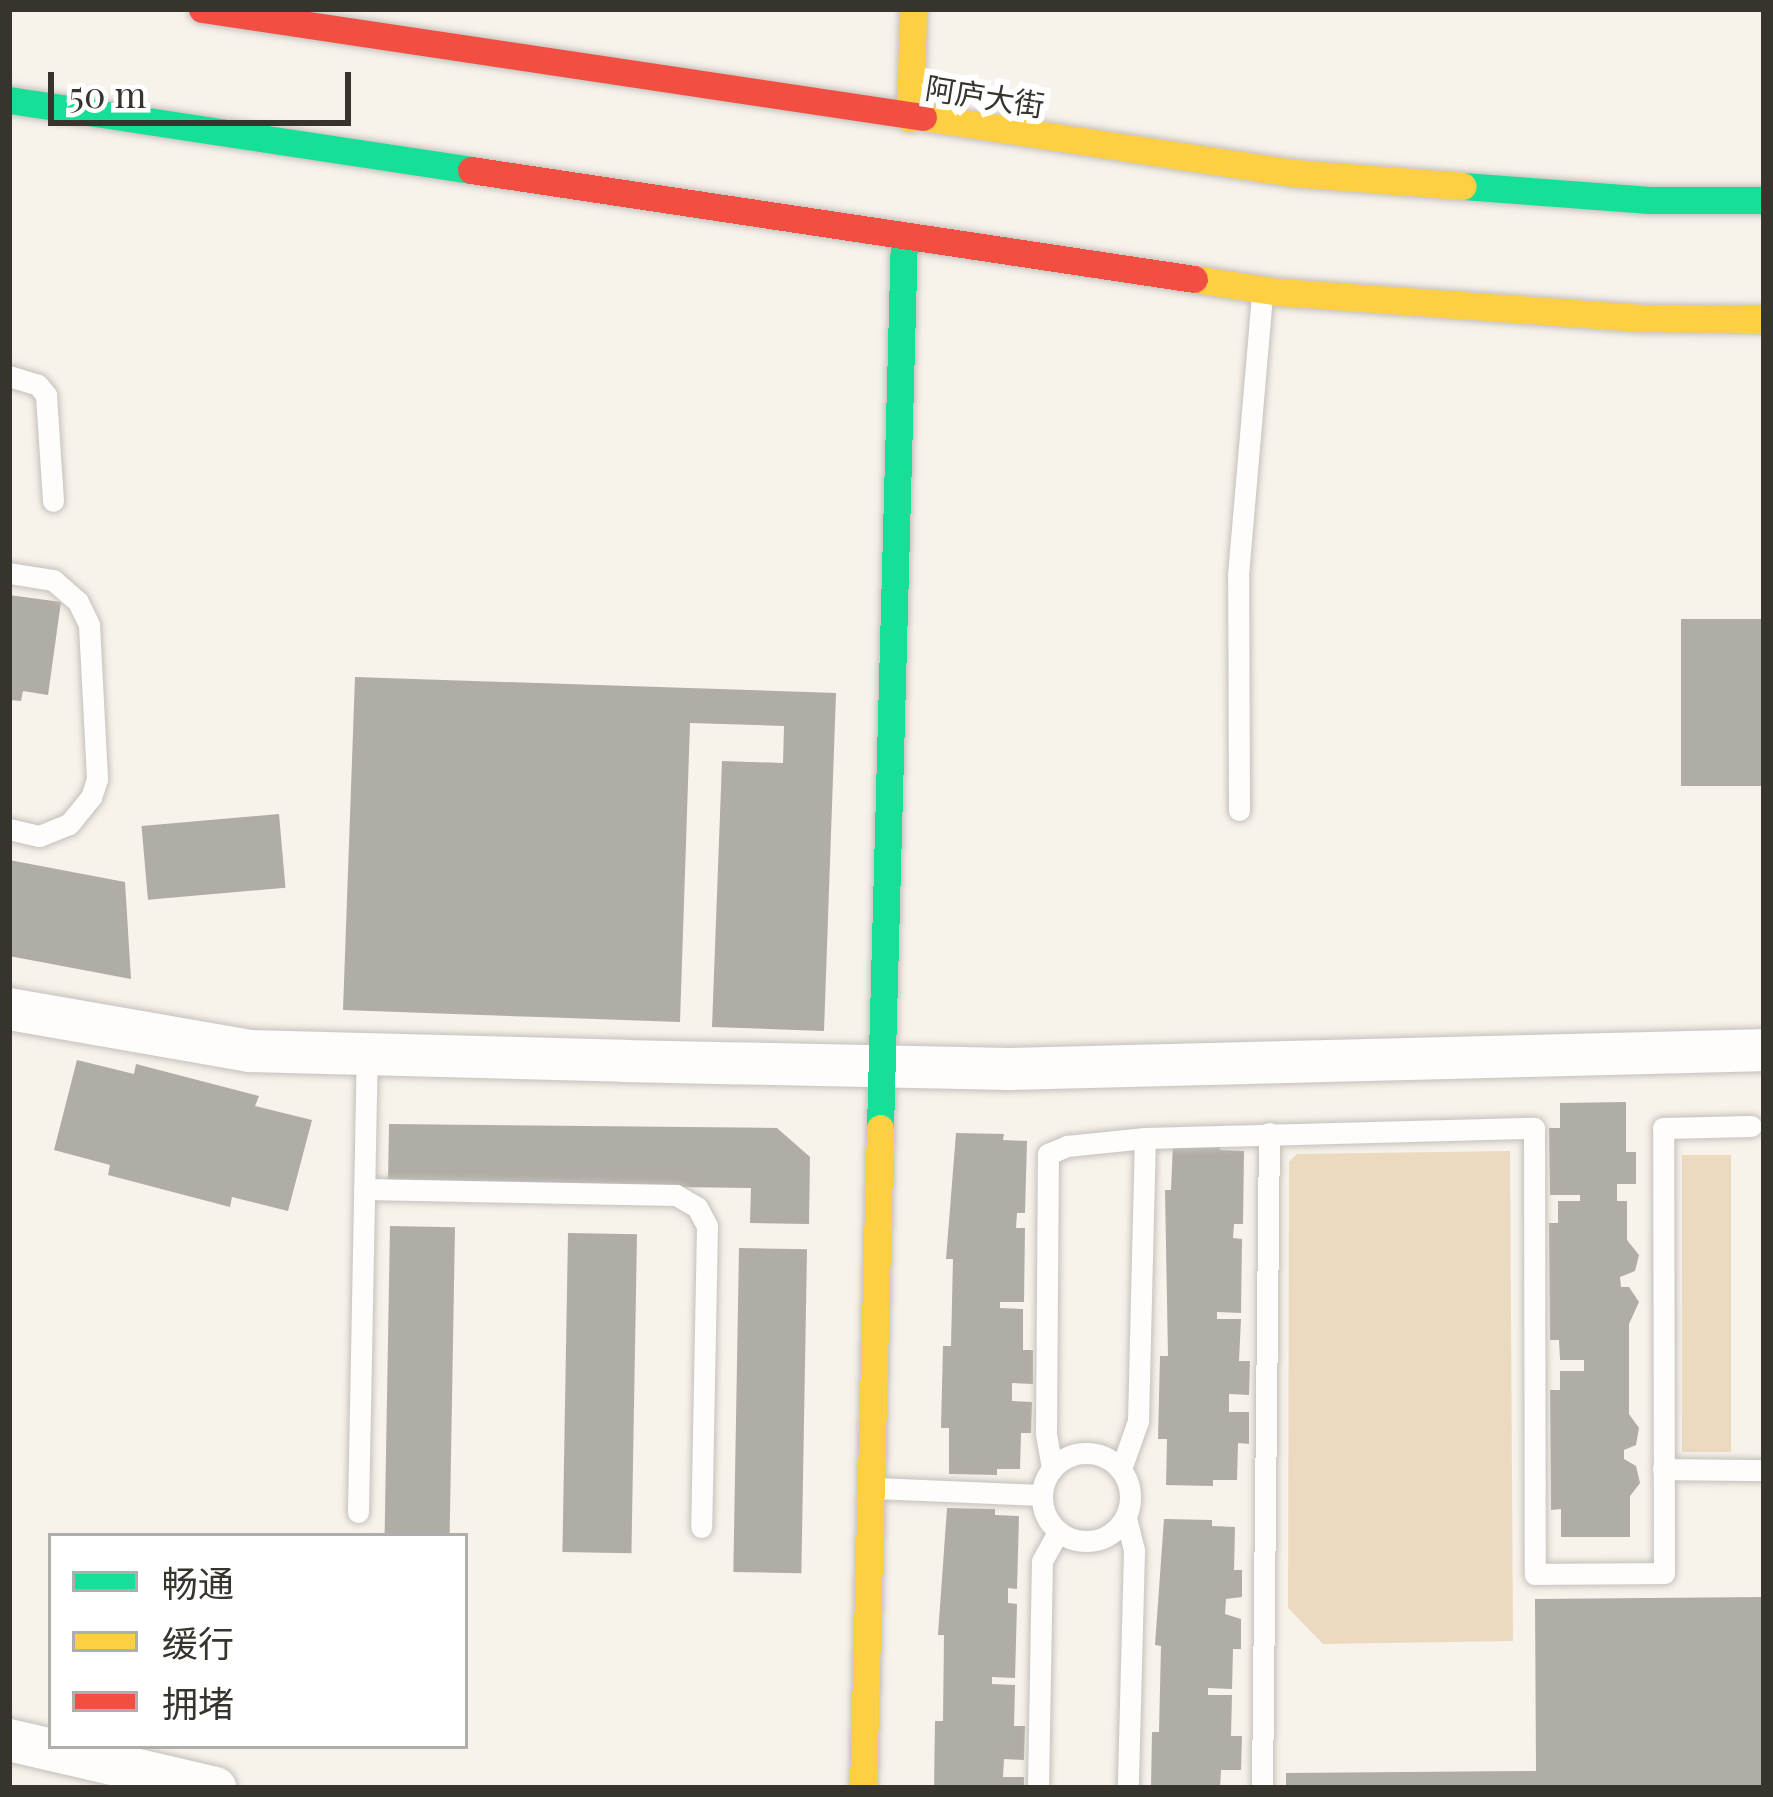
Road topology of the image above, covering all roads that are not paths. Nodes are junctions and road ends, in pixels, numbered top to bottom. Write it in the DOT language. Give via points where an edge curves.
graph roads {
  1 [pos="202,9"];
  2 [pos="913,9"];
  3 [pos="9,100"];
  4 [pos="910,118"];
  5 [pos="1764,200"];
  6 [pos="904,238"];
  7 [pos="1262,289"];
  8 [pos="1764,319"];
  9 [pos="9,376"];
  10 [pos="53,501"];
  11 [pos="9,573"];
  12 [pos="1239,810"];
  13 [pos="9,829"];
  14 [pos="9,1010"];
  15 [pos="1764,1050"];
  16 [pos="367,1054"];
  17 [pos="882,1067"];
  18 [pos="1751,1126"];
  19 [pos="1269,1133"];
  20 [pos="1145,1138"];
  21 [pos="364,1190"];
  22 [pos="1052,1468"];
  23 [pos="1121,1469"];
  24 [pos="1663,1469"];
  25 [pos="1764,1470"];
  26 [pos="871,1488"];
  27 [pos="1042,1495"];
  28 [pos="358,1512"];
  29 [pos="1126,1518"];
  30 [pos="701,1527"];
  31 [pos="1058,1532"];
  32 [pos="9,1740"];
  33 [pos="215,1788"];
  34 [pos="863,1788"];
  35 [pos="1038,1788"];
  36 [pos="1128,1788"];
  37 [pos="1262,1788"];
  1 -- 4 [label="main road, 阿庐大街"];
  2 -- 4 [label="main road"];
  3 -- 6 [label="main road"];
  4 -- 5 [label="main road, 阿庐大街" via="1402,184"];
  6 -- 7 [label="main road"];
  6 -- 17 [label="main road"];
  7 -- 8 [label="main road" via="1437,306"];
  7 -- 12 [label="lane" via="1238,575"];
  9 -- 10 [label="lane" via="46,395"];
  11 -- 13 [label="lane" via="53,580 89,625 97,779 69,824 39,836"];
  14 -- 16 [label="street" via="249,1051"];
  15 -- 17 [label="street"];
  16 -- 17 [label="street"];
  16 -- 21 [label="lane"];
  17 -- 26 [label="main road"];
  18 -- 24 [label="lane" via="1663,1128"];
  19 -- 20 [label="lane"];
  19 -- 24 [label="lane" via="1534,1128 1535,1574 1664,1574"];
  19 -- 37 [label="lane"];
  20 -- 22 [label="lane" via="1048,1154"];
  20 -- 23 [label="lane" via="1138,1421"];
  21 -- 28 [label="lane"];
  21 -- 30 [label="lane" via="676,1195 697,1207 707,1226"];
  22 -- 23 [label="lane" via="1092,1452"];
  22 -- 27 [label="lane"];
  23 -- 29 [label="lane" via="1131,1502"];
  24 -- 25 [label="lane"];
  26 -- 27 [label="lane"];
  26 -- 34 [label="main road"];
  27 -- 31 [label="lane"];
  29 -- 31 [label="lane" via="1101,1540"];
  29 -- 36 [label="lane" via="1134,1551"];
  31 -- 35 [label="lane" via="1042,1561"];
  32 -- 33 [label="street"];
}
